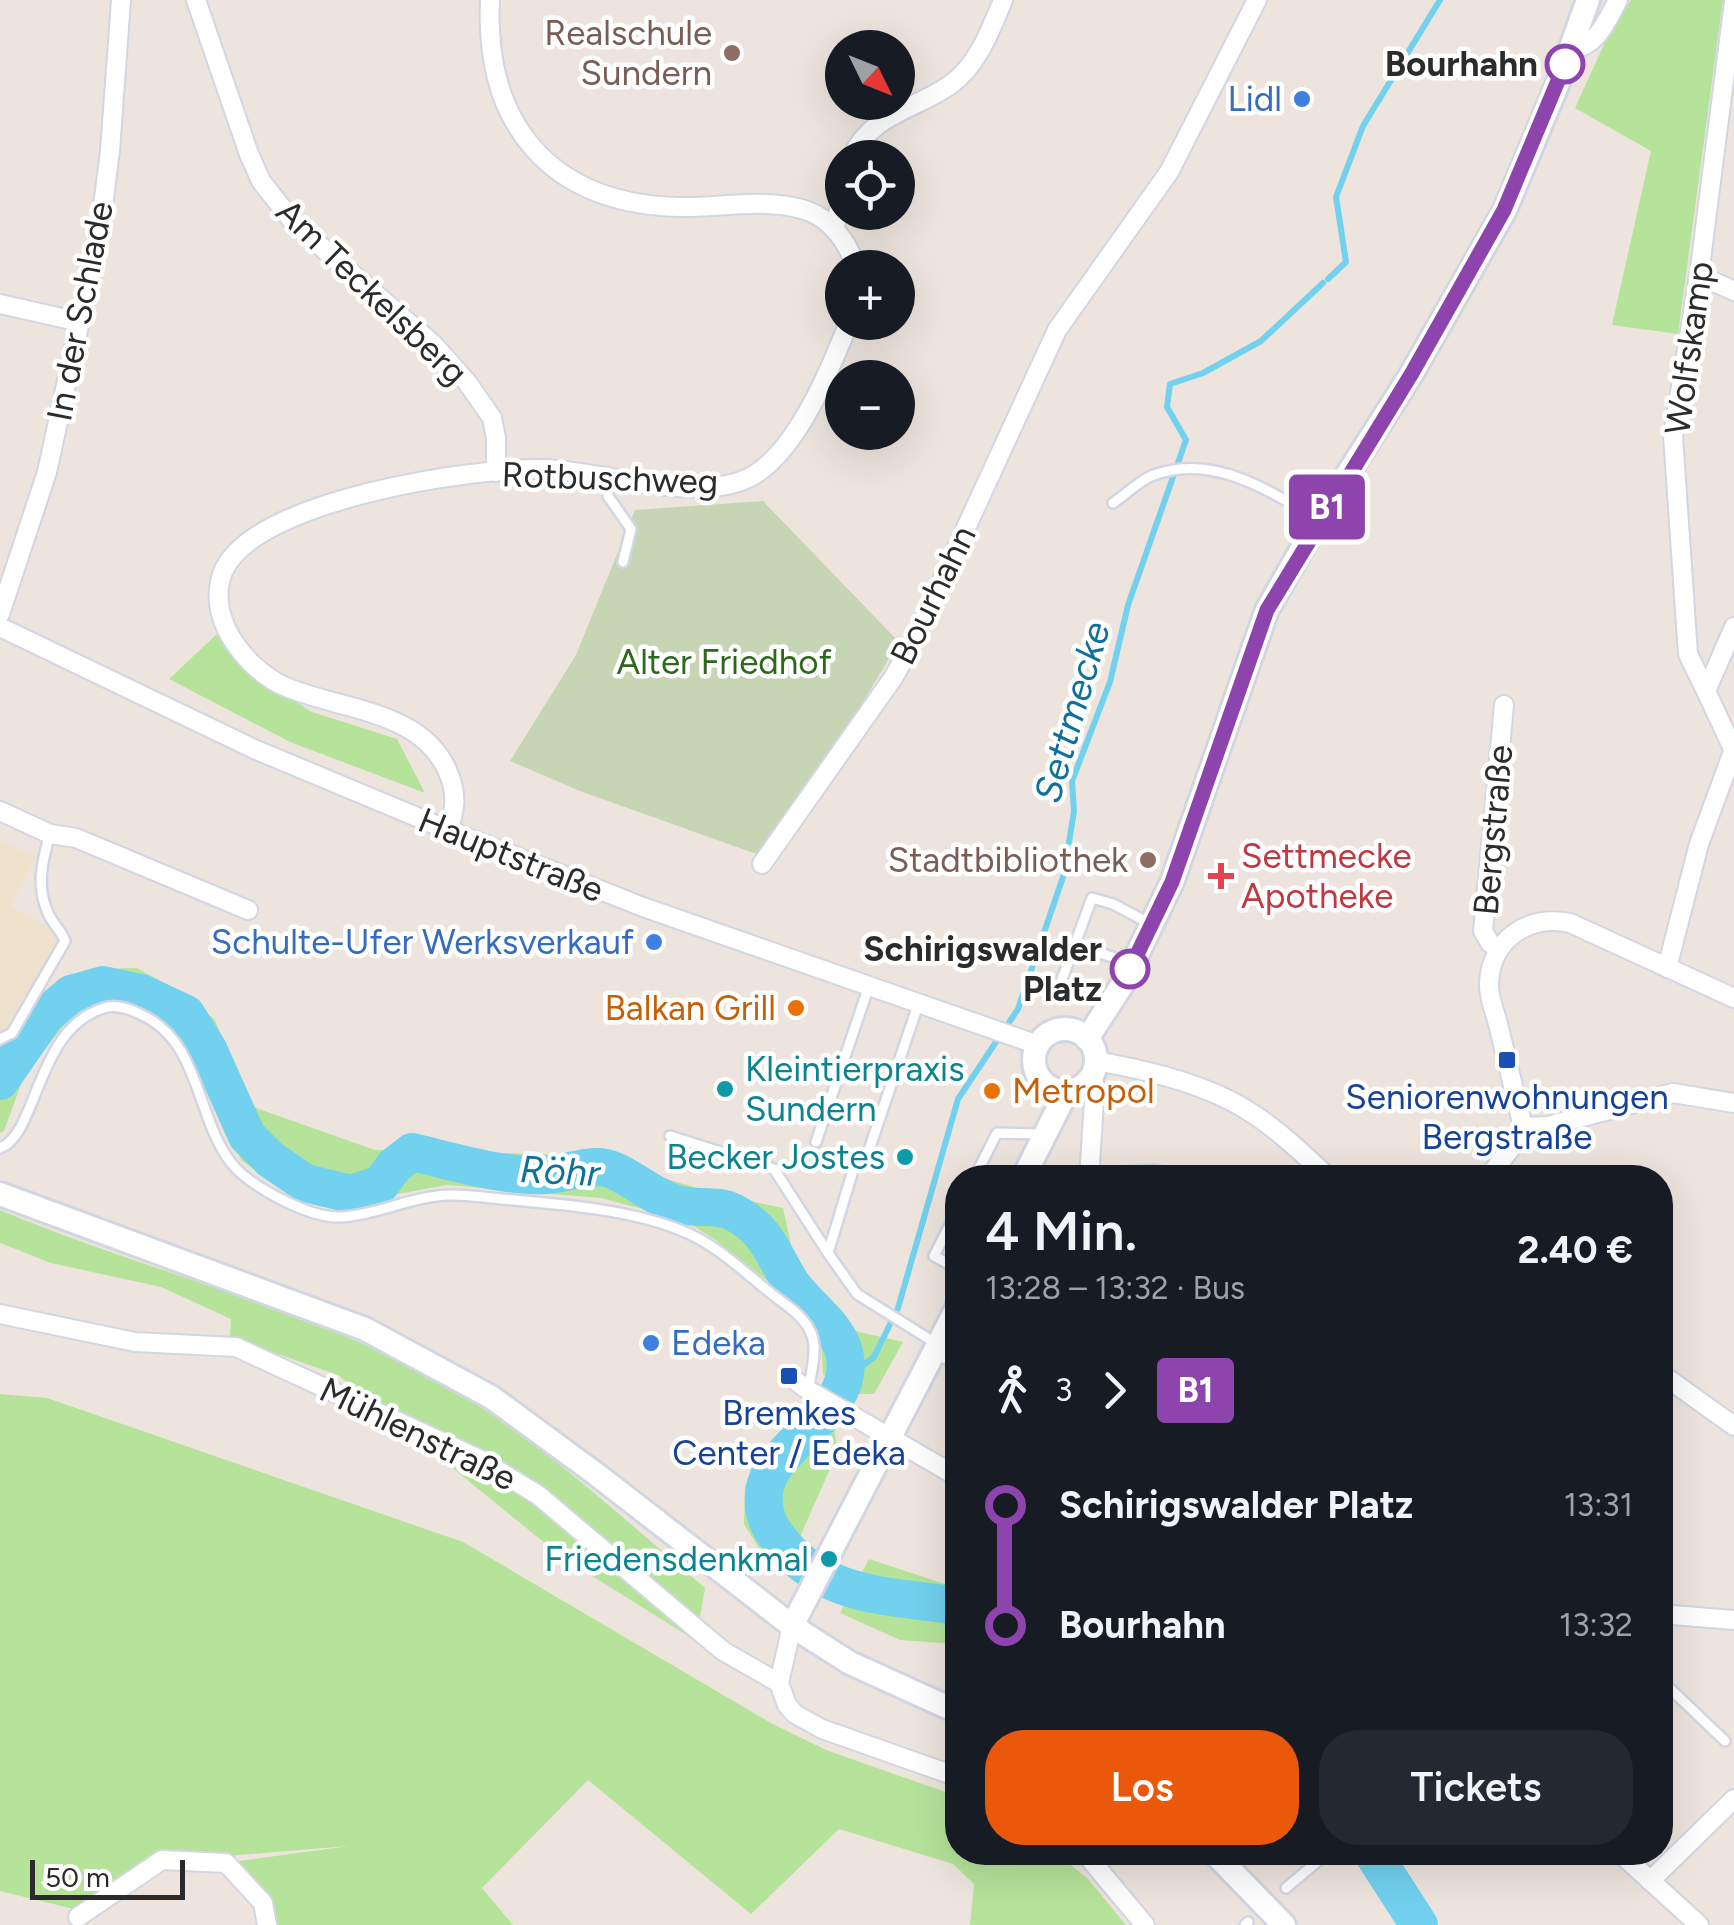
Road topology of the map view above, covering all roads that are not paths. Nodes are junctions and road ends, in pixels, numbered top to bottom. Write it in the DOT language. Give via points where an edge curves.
graph roads {
  1 [pos="121,0"];
  2 [pos="196,0"];
  3 [pos="490,0"];
  4 [pos="1003,0"];
  5 [pos="1257,0"];
  6 [pos="1588,0"];
  7 [pos="1618,0"];
  8 [pos="1734,2"];
  9 [pos="1570,52"];
  10 [pos="861,140"];
  11 [pos="825,223"];
  12 [pos="834,230"];
  13 [pos="850,250"];
  14 [pos="1699,275"];
  15 [pos="1734,291"];
  16 [pos="0,304"];
  17 [pos="80,322"];
  18 [pos="840,340"];
  19 [pos="496,472"];
  20 [pos="606,476"];
  21 [pos="1113,503"];
  22 [pos="1320,520"];
  23 [pos="623,562"];
  24 [pos="0,614"];
  25 [pos="0,627"];
  26 [pos="1734,627"];
  27 [pos="1706,691"];
  28 [pos="1504,705"];
  29 [pos="1734,751"];
  30 [pos="0,811"];
  31 [pos="448,830"];
  32 [pos="50,834"];
  33 [pos="762,864"];
  34 [pos="248,910"];
  35 [pos="1152,924"];
  36 [pos="1076,945"];
  37 [pos="1500,949"];
  38 [pos="1133,964"];
  39 [pos="1668,968"];
  40 [pos="868,986"];
  41 [pos="1055,998"];
  42 [pos="1734,998"];
  43 [pos="918,1002"];
  44 [pos="0,1039"];
  45 [pos="1030,1042"];
  46 [pos="1092,1058"];
  47 [pos="1067,1091"];
  48 [pos="1734,1103"];
  49 [pos="1523,1127"];
  50 [pos="1046,1134"];
  51 [pos="670,1136"];
  52 [pos="816,1142"];
  53 [pos="0,1148"];
  54 [pos="980,1165"];
  55 [pos="1030,1165"];
  56 [pos="1090,1165"];
  57 [pos="1315,1165"];
  58 [pos="1498,1165"];
  59 [pos="0,1194"];
  60 [pos="945,1234"];
  61 [pos="828,1253"];
  62 [pos="945,1262"];
  63 [pos="0,1314"];
  64 [pos="945,1333"];
  65 [pos="937,1350"];
  66 [pos="945,1355"];
  67 [pos="790,1376"];
  68 [pos="1673,1382"];
  69 [pos="809,1391"];
  70 [pos="1734,1426"];
  71 [pos="890,1437"];
  72 [pos="945,1469"];
  73 [pos="1673,1615"];
  74 [pos="1734,1620"];
  75 [pos="792,1626"];
  76 [pos="778,1683"];
  77 [pos="1673,1690"];
  78 [pos="945,1706"];
  79 [pos="1725,1740"];
  80 [pos="945,1773"];
  81 [pos="1734,1799"];
  82 [pos="1097,1865"];
  83 [pos="1226,1865"];
  84 [pos="1313,1865"];
  85 [pos="1633,1865"];
  86 [pos="1286,1888"];
  87 [pos="1657,1888"];
  88 [pos="78,1917"];
  89 [pos="267,1925"];
  90 [pos="1145,1925"];
  91 [pos="1284,1925"];
  92 [pos="1699,1925"];
  1 -- 17 [label="street, In der Schlade" via="100,229"];
  2 -- 19 [label="street, Am Teckelsberg" via="261,181 294,222 467,382 492,418"];
  3 -- 11 [label="street" via="489,40 503,103 524,139 566,174 655,205 794,208"];
  4 -- 10 [label="street" via="966,70 949,86 882,119"];
  5 -- 33 [label="street, Bourhahn" via="1169,172 1057,330 893,678"];
  6 -- 9 [label="street"];
  7 -- 9 [label="street" via="1596,39"];
  8 -- 14 [label="street, Wolfskamp"];
  9 -- 22 [label="street" via="1504,210"];
  12 -- 13 [label="street"];
  14 -- 15 [label="street"];
  14 -- 27 [label="street, Wolfskamp" via="1673,436 1688,654"];
  16 -- 17 [label="street"];
  17 -- 24 [label="street, In der Schlade" via="47,472"];
  18 -- 20 [label="street, Rotbuschweg" via="794,433 756,474 710,486"];
  19 -- 20 [label="street, Rotbuschweg"];
  19 -- 31 [label="street, Rotbuschweg" via="307,511 248,542 219,584 226,629 267,677 405,727 434,747 454,790"];
  20 -- 23 [label="lane" via="608,496 632,529"];
  21 -- 22 [label="lane" via="1150,476 1202,467 1255,482"];
  22 -- 35 [label="street" via="1267,610"];
  25 -- 31 [label="street, Hauptstraße" via="254,749"];
  26 -- 27 [label="street"];
  27 -- 29 [label="street, Wolfskamp"];
  28 -- 37 [label="street, Bergstraße" via="1482,931"];
  29 -- 39 [label="street" via="1699,844"];
  30 -- 32 [label="street"];
  31 -- 40 [label="street, Hauptstraße" via="643,908"];
  32 -- 34 [label="street" via="76,838"];
  32 -- 44 [label="lane" via="42,891 48,916 65,940 12,1033"];
  35 -- 36 [label="lane" via="1092,898"];
  35 -- 38 [label="street"];
  36 -- 38 [label="lane"];
  36 -- 41 [label="lane"];
  37 -- 39 [label="street, Bergstraße" via="1533,922 1552,919"];
  37 -- 49 [label="street, Bergstraße" via="1489,986"];
  38 -- 46 [label="street"];
  39 -- 42 [label="street, Bergstraße"];
  40 -- 43 [label="street, Hauptstraße"];
  40 -- 52 [label="lane"];
  43 -- 45 [label="street, Hauptstraße"];
  43 -- 61 [label="lane"];
  45 -- 46 [label="street" via="1072,1030"];
  45 -- 47 [label="street" via="1040,1078"];
  46 -- 47 [label="street" via="1086,1082"];
  46 -- 56 [label="street"];
  46 -- 57 [label="street" via="1214,1093 1284,1136"];
  47 -- 50 [label="street"];
  48 -- 49 [label="street" via="1673,1093"];
  49 -- 58 [label="street"];
  50 -- 54 [label="lane" via="996,1133"];
  50 -- 55 [label="street"];
  51 -- 61 [label="lane" via="774,1170"];
  53 -- 69 [label="lane" via="20,1131 56,1047 76,1023 106,1007 129,1008 158,1022 183,1052 219,1143 252,1182 305,1210 338,1217 448,1195 552,1203 681,1230 712,1246 805,1320 814,1344"];
  59 -- 75 [label="street" via="365,1329 491,1397"];
  60 -- 62 [label="lane" via="934,1256"];
  61 -- 65 [label="lane" via="857,1294"];
  63 -- 76 [label="street, Mühlenstraße" via="136,1342 236,1346 479,1460 538,1495 723,1651"];
  64 -- 65 [label="street"];
  65 -- 66 [label="lane"];
  65 -- 71 [label="street"];
  67 -- 69 [label="street"];
  68 -- 70 [label="street"];
  69 -- 71 [label="street"];
  71 -- 72 [label="street"];
  71 -- 75 [label="street"];
  73 -- 74 [label="street"];
  75 -- 76 [label="street"];
  75 -- 78 [label="street" via="854,1665"];
  76 -- 80 [label="street" via="787,1706 806,1722"];
  77 -- 79 [label="lane"];
  81 -- 87 [label="street"];
  82 -- 90 [label="street"];
  83 -- 91 [label="street"];
  84 -- 86 [label="lane"];
  85 -- 87 [label="street"];
  87 -- 92 [label="street"];
  88 -- 89 [label="street" via="162,1860 226,1863 263,1903"];
}
